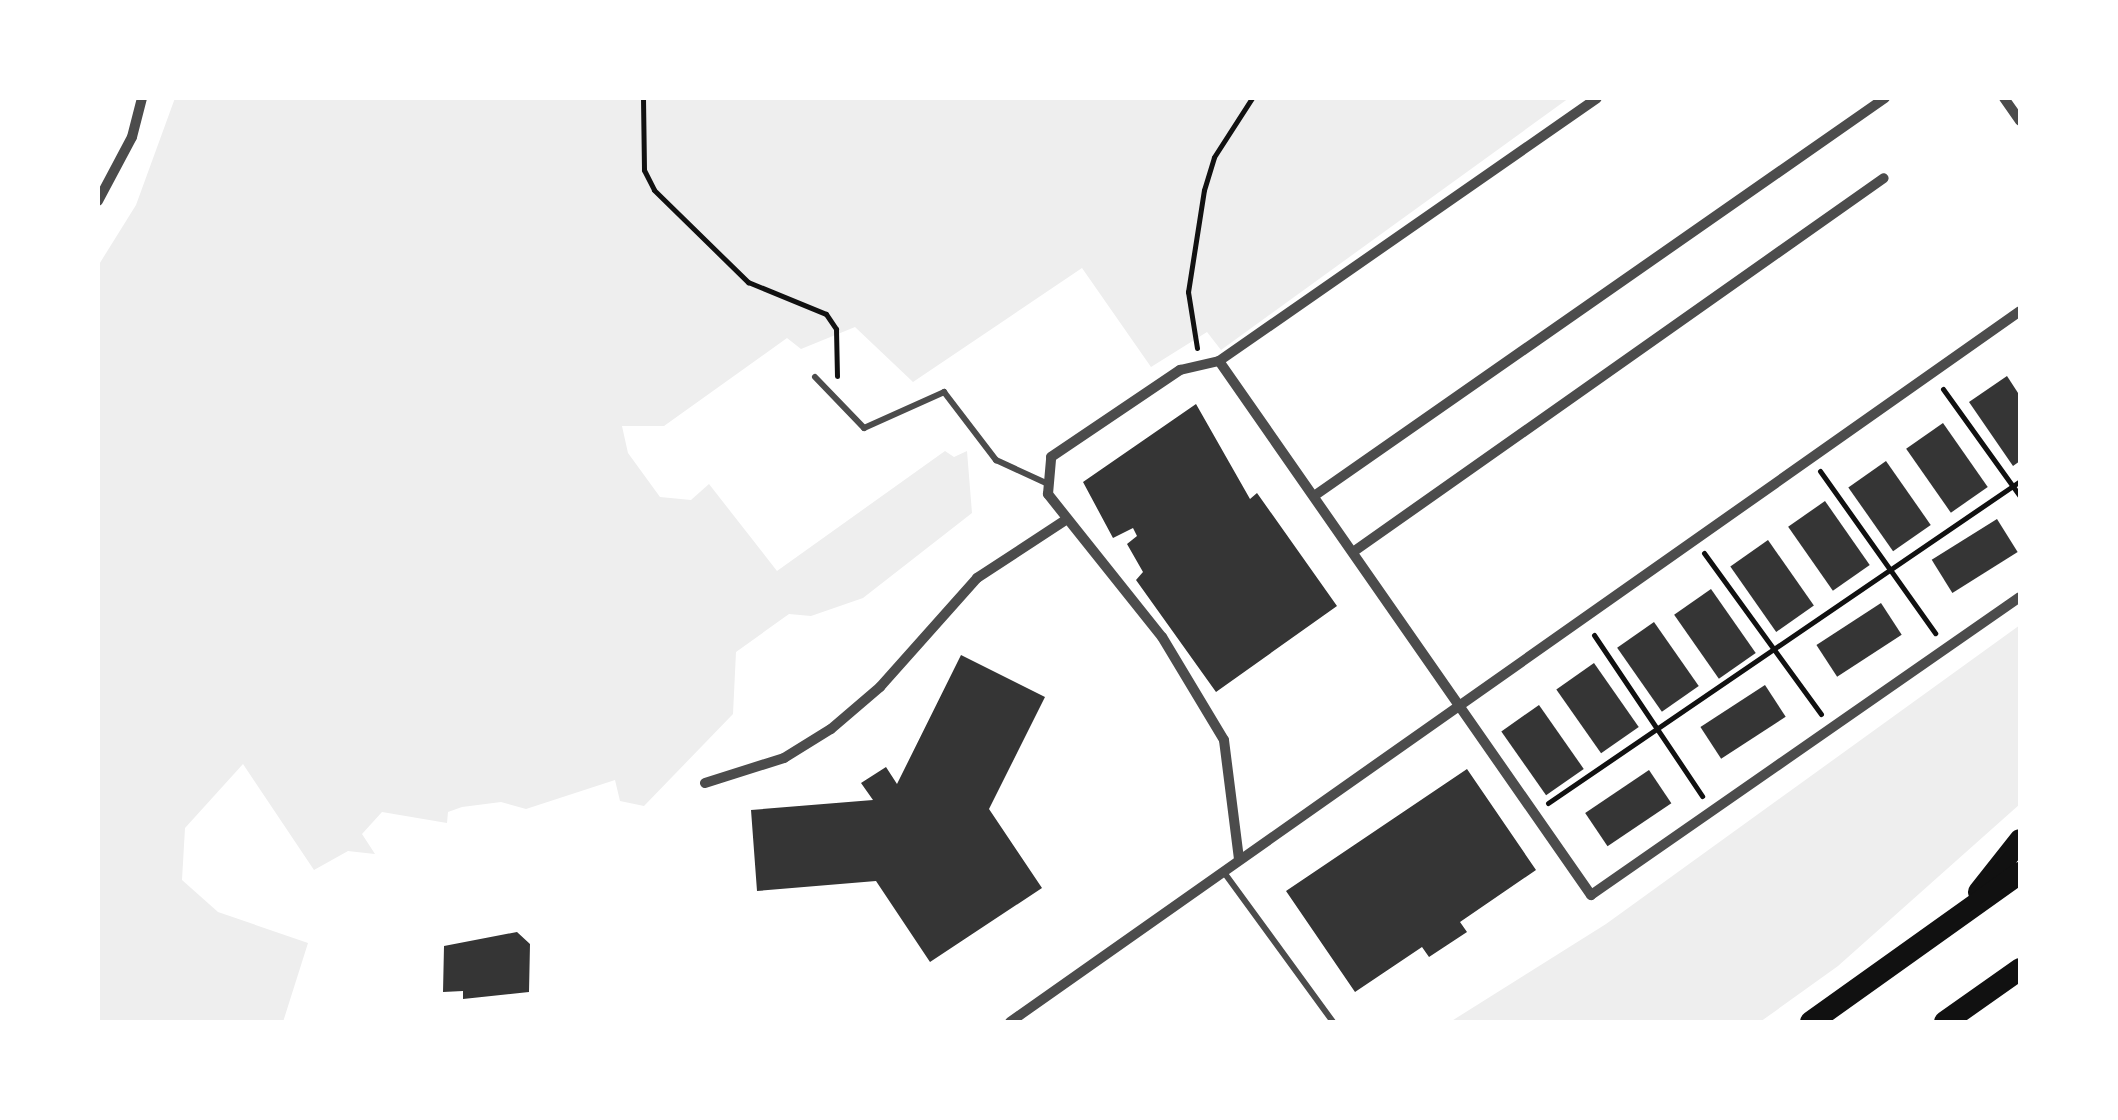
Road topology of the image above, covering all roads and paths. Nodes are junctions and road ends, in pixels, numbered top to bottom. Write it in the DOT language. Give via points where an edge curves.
graph roads {
  1 [pos="142,98"];
  2 [pos="643,98"];
  3 [pos="1252,98"];
  4 [pos="1596,98"];
  5 [pos="1886,98"];
  6 [pos="2004,98"];
  7 [pos="2020,121"];
  8 [pos="1884,178"];
  9 [pos="98,202"];
  10 [pos="2020,311"];
  11 [pos="1219,361"];
  12 [pos="1201,366"];
  13 [pos="1932,374"];
  14 [pos="815,376"];
  15 [pos="837,404"];
  16 [pos="1812,461"];
  17 [pos="2020,482"];
  18 [pos="1046,483"];
  19 [pos="2014,486"];
  20 [pos="1314,496"];
  21 [pos="2020,496"];
  22 [pos="1064,521"];
  23 [pos="1696,543"];
  24 [pos="1353,552"];
  25 [pos="1890,570"];
  26 [pos="2020,597"];
  27 [pos="1585,621"];
  28 [pos="1774,649"];
  29 [pos="1946,649"];
  30 [pos="1460,706"];
  31 [pos="1656,729"];
  32 [pos="1831,729"];
  33 [pos="705,783"];
  34 [pos="1712,811"];
  35 [pos="1533,813"];
  36 [pos="2020,840"];
  37 [pos="1239,860"];
  38 [pos="1223,871"];
  39 [pos="2020,873"];
  40 [pos="1962,912"];
  41 [pos="2020,969"];
  42 [pos="2020,977"];
  43 [pos="1995,988"];
  44 [pos="1010,1022"];
  45 [pos="1333,1022"];
  46 [pos="1811,1022"];
  47 [pos="1945,1022"];
  1 -- 9 [label="street" via="132,137"];
  2 -- 15 [label="path" via="644,170 654,190 748,282 826,314 836,329"];
  3 -- 12 [label="path" via="1214,157 1193,243 1188,292"];
  4 -- 11 [label="street"];
  5 -- 20 [label="street"];
  6 -- 7 [label="street"];
  8 -- 24 [label="street"];
  10 -- 13 [label="street"];
  11 -- 12 [label="street"];
  11 -- 20 [label="street"];
  12 -- 18 [label="street" via="1180,370 1051,457"];
  13 -- 16 [label="street"];
  13 -- 19 [label="path"];
  14 -- 15 [label="lane"];
  15 -- 18 [label="lane" via="852,422 877,428 944,392 996,460"];
  16 -- 23 [label="street"];
  16 -- 25 [label="path"];
  17 -- 19 [label="path"];
  18 -- 22 [label="street"];
  19 -- 21 [label="path"];
  19 -- 25 [label="path"];
  20 -- 24 [label="street"];
  22 -- 33 [label="street" via="978,578 880,687 831,729 784,758"];
  22 -- 37 [label="street" via="1162,636 1213,718 1230,759"];
  23 -- 27 [label="street"];
  23 -- 28 [label="path"];
  24 -- 30 [label="street"];
  25 -- 28 [label="path"];
  25 -- 29 [label="path"];
  26 -- 29 [label="street"];
  27 -- 30 [label="street"];
  27 -- 31 [label="path"];
  28 -- 31 [label="path"];
  28 -- 32 [label="path"];
  29 -- 32 [label="street"];
  30 -- 35 [label="street"];
  30 -- 37 [label="street"];
  31 -- 34 [label="path"];
  31 -- 35 [label="path"];
  32 -- 34 [label="street"];
  34 -- 35 [label="street" via="1591,895"];
  36 -- 40 [label="highway"];
  37 -- 38 [label="street"];
  38 -- 44 [label="street"];
  38 -- 45 [label="lane"];
  39 -- 40 [label="highway"];
  40 -- 46 [label="highway"];
  41 -- 43 [label="highway"];
  42 -- 43 [label="highway"];
  43 -- 47 [label="highway"];
}
